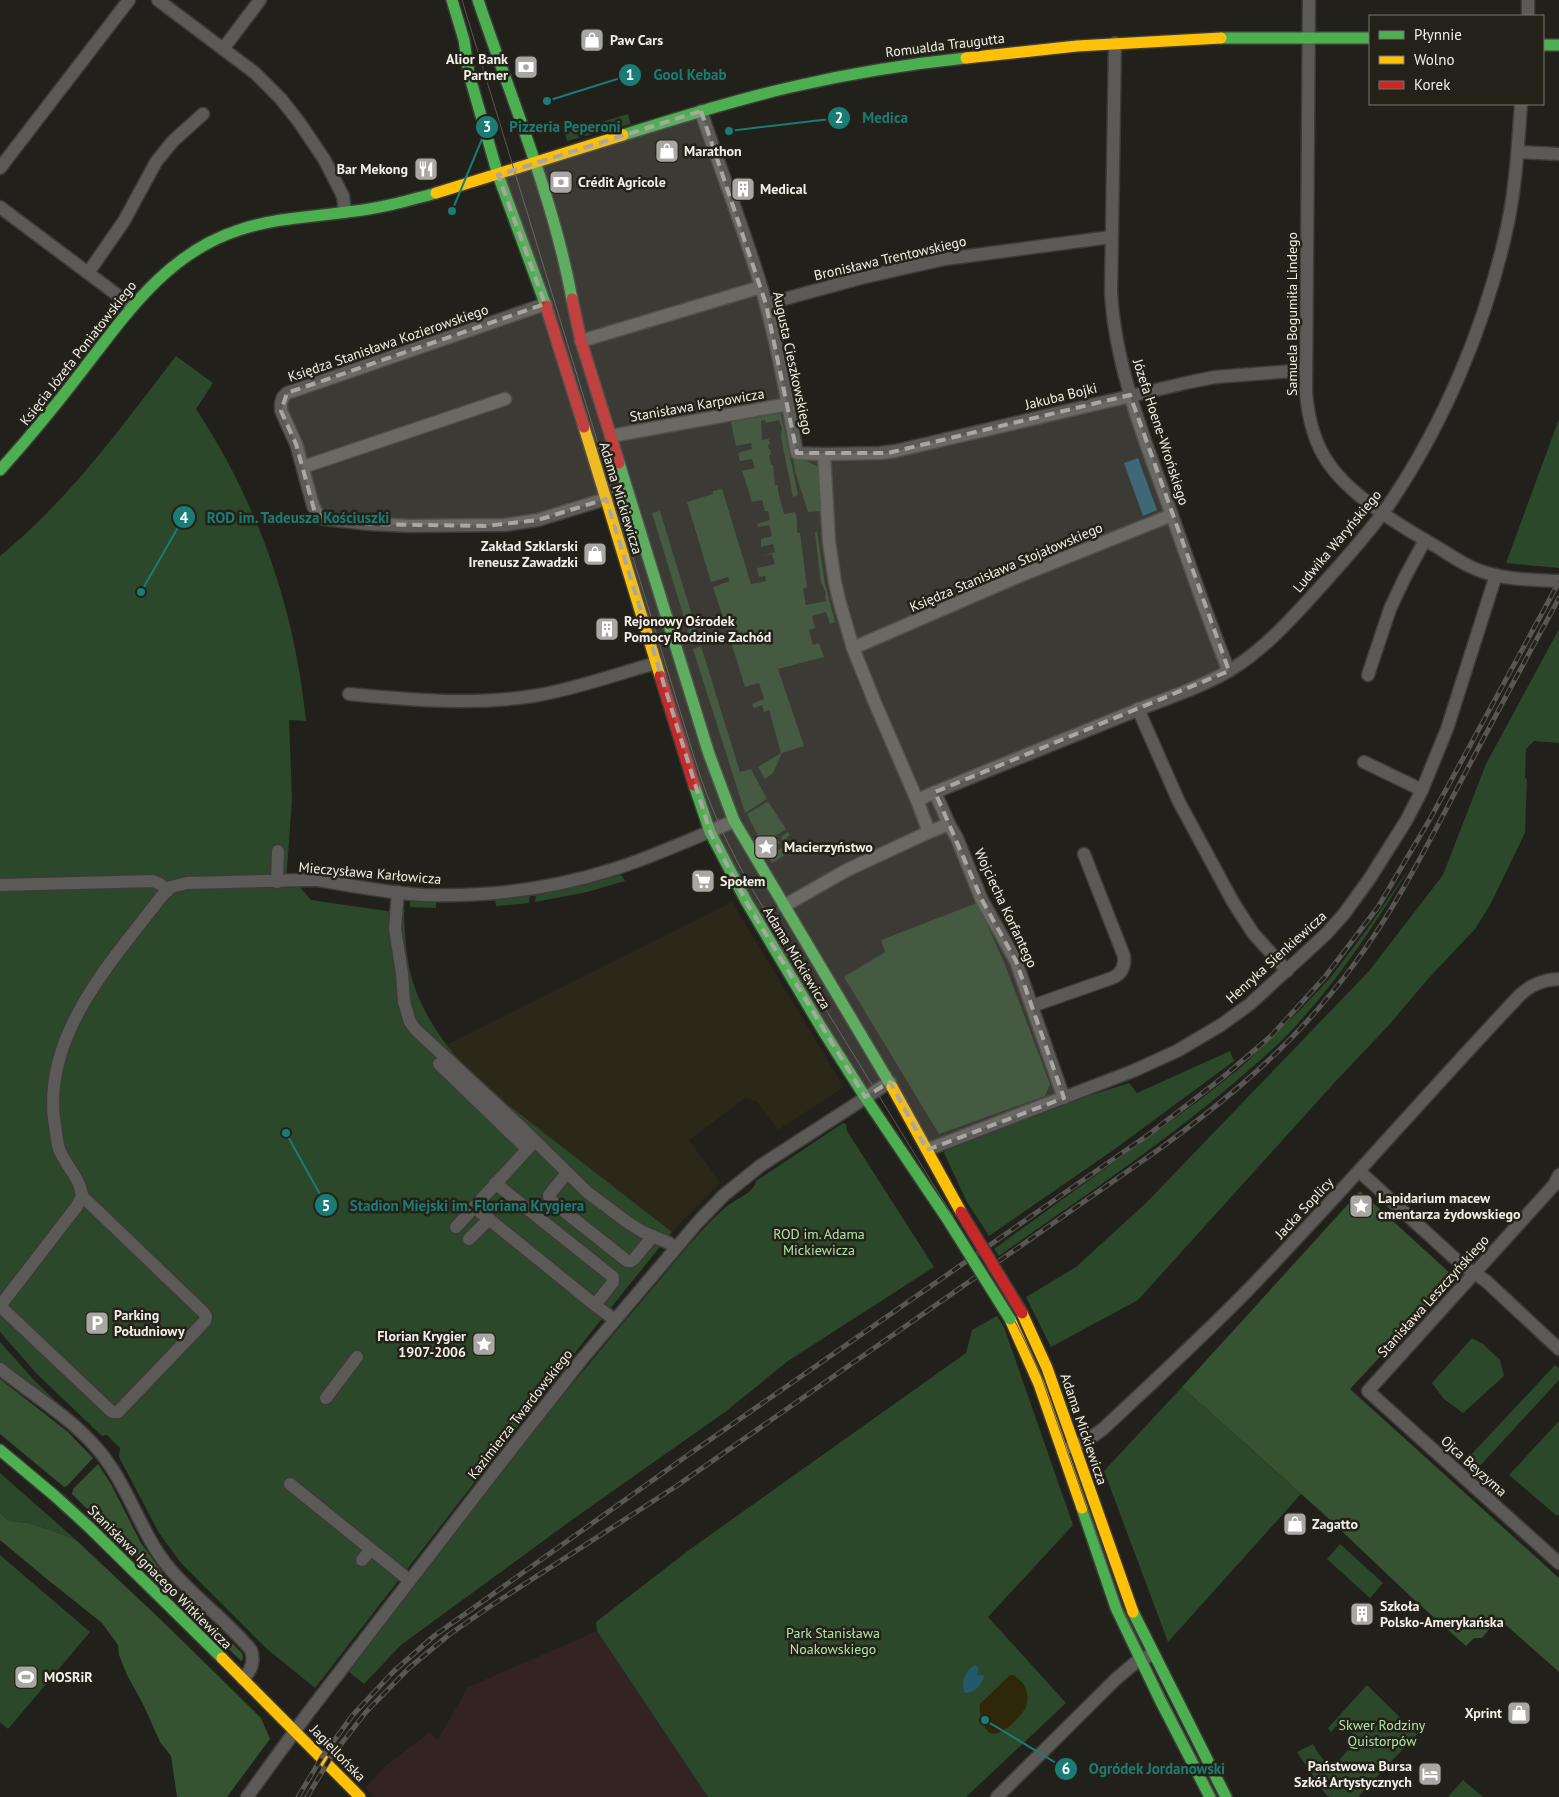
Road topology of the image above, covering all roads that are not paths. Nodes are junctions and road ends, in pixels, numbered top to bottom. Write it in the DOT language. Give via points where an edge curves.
graph roads {
  1 [pos="129,0"];
  2 [pos="158,0"];
  3 [pos="260,0"];
  4 [pos="452,0"];
  5 [pos="478,0"];
  6 [pos="1309,0"];
  7 [pos="1528,0"];
  8 [pos="1528,15"];
  9 [pos="1308,37"];
  10 [pos="1369,38"];
  11 [pos="1115,43"];
  12 [pos="1544,44"];
  13 [pos="1559,45"];
  14 [pos="223,49"];
  15 [pos="1521,105"];
  16 [pos="702,111"];
  17 [pos="203,114"];
  18 [pos="1518,152"];
  19 [pos="1559,154"];
  20 [pos="536,163"];
  21 [pos="0,168"];
  22 [pos="498,174"];
  23 [pos="0,207"];
  24 [pos="345,212"];
  25 [pos="1111,237"];
  26 [pos="88,273"];
  27 [pos="761,287"];
  28 [pos="545,304"];
  29 [pos="766,304"];
  30 [pos="132,306"];
  31 [pos="581,341"];
  32 [pos="1306,370"];
  33 [pos="1130,395"];
  34 [pos="505,399"];
  35 [pos="789,404"];
  36 [pos="610,436"];
  37 [pos="824,454"];
  38 [pos="303,467"];
  39 [pos="0,470"];
  40 [pos="606,499"];
  41 [pos="1382,514"];
  42 [pos="1172,515"];
  43 [pos="1425,540"];
  44 [pos="1496,575"];
  45 [pos="1559,581"];
  46 [pos="853,648"];
  47 [pos="656,663"];
  48 [pos="1229,671"];
  49 [pos="1368,675"];
  50 [pos="349,694"];
  51 [pos="1138,710"];
  52 [pos="1364,762"];
  53 [pos="1422,790"];
  54 [pos="935,792"];
  55 [pos="917,800"];
  56 [pos="734,821"];
  57 [pos="949,824"];
  58 [pos="710,832"];
  59 [pos="930,832"];
  60 [pos="278,851"];
  61 [pos="1084,854"];
  62 [pos="282,881"];
  63 [pos="0,885"];
  64 [pos="167,890"];
  65 [pos="398,892"];
  66 [pos="784,906"];
  67 [pos="1287,971"];
  68 [pos="1559,979"];
  69 [pos="1032,1006"];
  70 [pos="439,1064"];
  71 [pos="890,1082"];
  72 [pos="865,1097"];
  73 [pos="1064,1098"];
  74 [pos="531,1145"];
  75 [pos="927,1150"];
  76 [pos="1358,1171"];
  77 [pos="567,1173"];
  78 [pos="1559,1175"];
  79 [pos="495,1183"];
  80 [pos="82,1196"];
  81 [pos="474,1207"];
  82 [pos="489,1219"];
  83 [pos="456,1227"];
  84 [pos="653,1236"];
  85 [pos="469,1240"];
  86 [pos="675,1248"];
  87 [pos="1474,1273"];
  88 [pos="598,1302"];
  89 [pos="0,1306"];
  90 [pos="617,1317"];
  91 [pos="1559,1349"];
  92 [pos="358,1357"];
  93 [pos="0,1369"];
  94 [pos="1368,1391"];
  95 [pos="326,1398"];
  96 [pos="1074,1446"];
  97 [pos="0,1450"];
  98 [pos="1061,1450"];
  99 [pos="290,1484"];
  100 [pos="371,1549"];
  101 [pos="362,1560"];
  102 [pos="1559,1563"];
  103 [pos="409,1580"];
  104 [pos="1153,1654"];
  105 [pos="1140,1660"];
  106 [pos="243,1679"];
  107 [pos="294,1730"];
  108 [pos="247,1797"];
  109 [pos="360,1797"];
  110 [pos="997,1797"];
  111 [pos="1210,1797"];
  112 [pos="1226,1797"];
  1 -- 21 [label="street"];
  2 -- 14 [label="street"];
  3 -- 14 [label="street"];
  4 -- 22 [label="street, Adama Mickiewicza"];
  5 -- 20 [label="street, Adama Mickiewicza"];
  6 -- 9 [label="street, Samuela Bogumiła Lindego"];
  7 -- 8 [label="street"];
  9 -- 10 [label="street, Romualda Traugutta"];
  9 -- 11 [label="street, Romualda Traugutta"];
  9 -- 32 [label="street, Samuela Bogumiła Lindego"];
  11 -- 16 [label="street, Romualda Traugutta" via="880,69 787,88"];
  11 -- 25 [label="street, Józefa Hoene-Wrońskiego"];
  12 -- 13 [label="street"];
  14 -- 24 [label="street" via="263,80 299,122 334,176 343,196"];
  15 -- 18 [label="street, Ludwika Waryńskiego"];
  16 -- 20 [label="street, Romualda Traugutta"];
  16 -- 27 [label="street, Augusta Cieszkowskiego"];
  17 -- 26 [label="street" via="156,162 124,221"];
  18 -- 19 [label="street"];
  18 -- 41 [label="street, Ludwika Waryńskiego" via="1502,246 1468,355 1450,397"];
  20 -- 22 [label="street"];
  20 -- 31 [label="street, Adama Mickiewicza" via="568,270"];
  22 -- 24 [label="street, Księcia Józefa Poniatowskiego" via="392,206"];
  22 -- 28 [label="street, Adama Mickiewicza"];
  23 -- 26 [label="street"];
  24 -- 30 [label="street, Księcia Józefa Poniatowskiego" via="271,221 224,234 174,264"];
  25 -- 29 [label="street, Bronisława Trentowskiego" via="945,259"];
  25 -- 33 [label="street, Józefa Hoene-Wrońskiego" via="1113,317"];
  26 -- 30 [label="street"];
  27 -- 29 [label="street, Augusta Cieszkowskiego"];
  27 -- 31 [label="street"];
  28 -- 38 [label="street, Księdza Stanisława Kozierowskiego" via="287,393 281,410"];
  28 -- 40 [label="street, Adama Mickiewicza"];
  29 -- 35 [label="street, Augusta Cieszkowskiego"];
  30 -- 39 [label="street, Księcia Józefa Poniatowskiego" via="50,413"];
  31 -- 36 [label="street, Adama Mickiewicza"];
  32 -- 33 [label="street, Jakuba Bojki" via="1215,377"];
  32 -- 41 [label="street, Samuela Bogumiła Lindego" via="1309,414 1322,453 1339,476"];
  33 -- 37 [label="street, Jakuba Bojki" via="895,451"];
  33 -- 42 [label="street, Józefa Hoene-Wrońskiego"];
  34 -- 38 [label="street"];
  35 -- 36 [label="street, Stanisława Karpowicza"];
  35 -- 37 [label="street, Augusta Cieszkowskiego" via="797,453"];
  36 -- 56 [label="street, Adama Mickiewicza" via="709,754"];
  37 -- 46 [label="street" via="832,562"];
  38 -- 40 [label="street, Księdza Stanisława Kozierowskiego" via="315,513 331,521 410,526 505,525 538,520"];
  40 -- 47 [label="street, Adama Mickiewicza"];
  41 -- 43 [label="street, Samuela Bogumiła Lindego"];
  41 -- 48 [label="street, Ludwika Waryńskiego" via="1296,612 1249,657"];
  42 -- 46 [label="street, Księdza Stanisława Stojałowskiego" via="994,586"];
  42 -- 48 [label="street, Józefa Hoene-Wrońskiego"];
  43 -- 44 [label="street, Samuela Bogumiła Lindego" via="1470,566"];
  43 -- 49 [label="street" via="1390,609"];
  44 -- 45 [label="street, Samuela Bogumiła Lindego"];
  44 -- 53 [label="street, Henryka Sienkiewicza" via="1450,723"];
  46 -- 55 [label="street"];
  47 -- 50 [label="street" via="554,692 486,701 422,701"];
  47 -- 58 [label="street, Adama Mickiewicza"];
  48 -- 51 [label="street, Ludwika Waryńskiego"];
  51 -- 54 [label="street, Ludwika Waryńskiego"];
  51 -- 67 [label="street" via="1179,802 1233,902 1253,933"];
  52 -- 53 [label="street"];
  53 -- 67 [label="street, Henryka Sienkiewicza" via="1398,835 1352,902"];
  54 -- 55 [label="street, Ludwika Waryńskiego"];
  54 -- 57 [label="street"];
  55 -- 59 [label="street"];
  56 -- 58 [label="street"];
  56 -- 66 [label="street, Adama Mickiewicza"];
  57 -- 59 [label="street"];
  57 -- 69 [label="street, Wojciecha Korfantego" via="982,900 1016,961"];
  58 -- 65 [label="street, Mieczysława Karłowicza" via="612,869 545,886 468,895"];
  58 -- 72 [label="street, Adama Mickiewicza" via="756,919"];
  59 -- 66 [label="street" via="847,870"];
  60 -- 62 [label="street"];
  61 -- 69 [label="street" via="1124,956 1123,968 1117,976"];
  62 -- 64 [label="street, Mieczysława Karłowicza" via="187,883"];
  62 -- 65 [label="street, Mieczysława Karłowicza" via="318,880"];
  63 -- 64 [label="street" via="153,881"];
  64 -- 80 [label="street" via="95,983 75,1018 60,1061 54,1098 57,1136"];
  65 -- 74 [label="street" via="395,933 404,1002 410,1022"];
  66 -- 71 [label="street, Adama Mickiewicza"];
  67 -- 73 [label="street, Henryka Sienkiewicza" via="1250,1004 1196,1040 1141,1068"];
  68 -- 76 [label="street, Jacka Soplicy" via="1539,982 1520,995"];
  69 -- 73 [label="street, Wojciecha Korfantego"];
  70 -- 74 [label="street"];
  71 -- 72 [label="street"];
  71 -- 75 [label="street, Adama Mickiewicza"];
  72 -- 86 [label="street, Kazimierza Twardowskiego" via="750,1174 708,1211"];
  72 -- 98 [label="street, Adama Mickiewicza, bridge" via="1010,1319 1034,1372"];
  73 -- 75 [label="street, Henryka Sienkiewicza"];
  74 -- 77 [label="street"];
  74 -- 79 [label="street"];
  75 -- 96 [label="street, Adama Mickiewicza, bridge" via="1022,1313 1049,1373"];
  76 -- 87 [label="street"];
  76 -- 96 [label="street, Jacka Soplicy" via="1198,1340 1103,1429"];
  77 -- 84 [label="street" via="620,1218"];
  77 -- 84 [label="street" via="549,1195 550,1200 626,1261 634,1259"];
  78 -- 87 [label="street, Stanisława Leszczyńskiego" via="1554,1185"];
  79 -- 81 [label="street"];
  79 -- 88 [label="street" via="613,1277 613,1282"];
  80 -- 89 [label="street"];
  80 -- 89 [label="street" via="203,1312 205,1321 115,1413"];
  81 -- 82 [label="street"];
  81 -- 83 [label="street"];
  82 -- 85 [label="street"];
  82 -- 88 [label="street"];
  84 -- 86 [label="street"];
  86 -- 90 [label="street, Kazimierza Twardowskiego"];
  87 -- 91 [label="street"];
  87 -- 94 [label="street, Stanisława Leszczyńskiego"];
  88 -- 90 [label="street"];
  90 -- 103 [label="street, Kazimierza Twardowskiego"];
  92 -- 95 [label="street"];
  93 -- 106 [label="street" via="82,1433 102,1454 150,1541 166,1563 251,1650 252,1666"];
  94 -- 102 [label="street, Ojca Beyzyma"];
  96 -- 98 [label="street, Jacka Soplicy"];
  96 -- 104 [label="street, Adama Mickiewicza" via="1128,1599"];
  97 -- 106 [label="street, Stanisława Ignacego Witkiewicza" via="90,1528"];
  98 -- 105 [label="street, Adama Mickiewicza" via="1108,1588"];
  99 -- 100 [label="street"];
  100 -- 101 [label="street"];
  100 -- 103 [label="street"];
  103 -- 107 [label="street, Kazimierza Twardowskiego"];
  104 -- 105 [label="street"];
  104 -- 112 [label="street, Adama Mickiewicza"];
  105 -- 110 [label="street" via="1104,1689"];
  105 -- 111 [label="street, Adama Mickiewicza"];
  106 -- 107 [label="street, Stanisława Ignacego Witkiewicza"];
  107 -- 108 [label="street, Kazimierza Twardowskiego"];
  107 -- 109 [label="street, Jagiellońska"];
}
